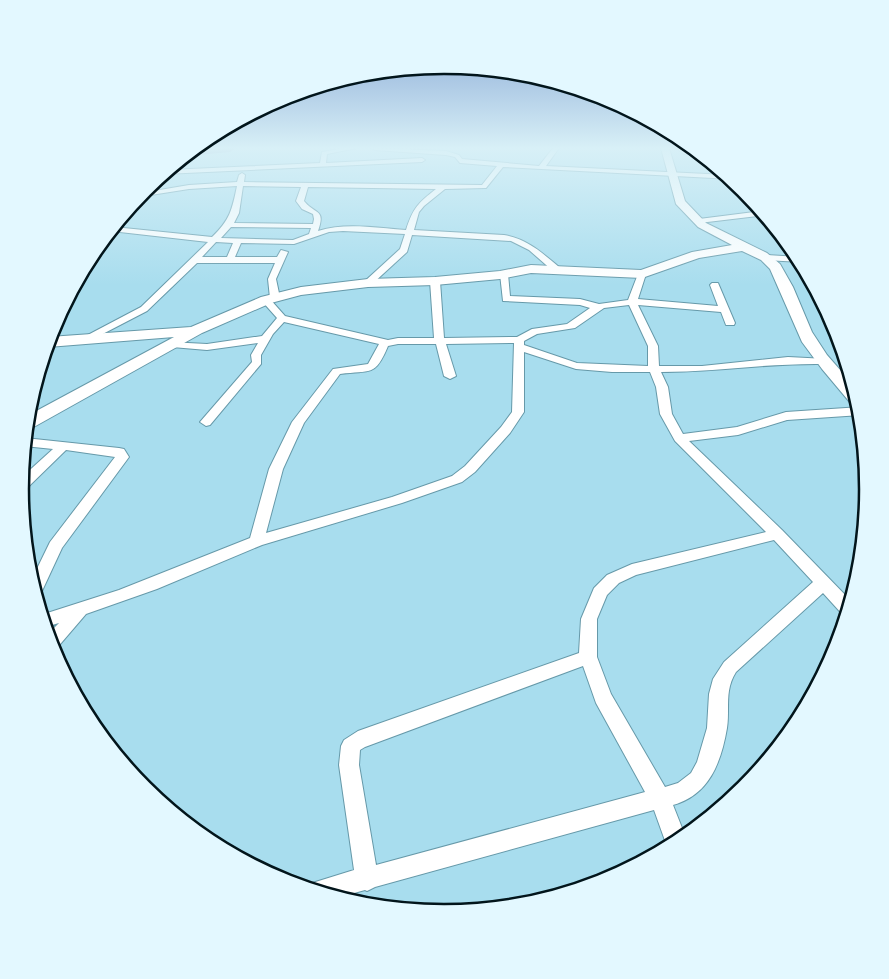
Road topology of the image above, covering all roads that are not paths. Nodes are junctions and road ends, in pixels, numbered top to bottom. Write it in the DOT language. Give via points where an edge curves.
graph roads {
  1 [pos="238,194"];
  2 [pos="302,194"];
  3 [pos="434,194"];
  4 [pos="678,194"];
  5 [pos="756,214"];
  6 [pos="698,222"];
  7 [pos="229,225"];
  8 [pos="316,226"];
  9 [pos="120,230"];
  10 [pos="410,232"];
  11 [pos="313,235"];
  12 [pos="214,240"];
  13 [pos="238,241"];
  14 [pos="288,242"];
  15 [pos="744,247"];
  16 [pos="767,258"];
  17 [pos="790,259"];
  18 [pos="195,260"];
  19 [pos="230,260"];
  20 [pos="280,260"];
  21 [pos="556,269"];
  22 [pos="504,274"];
  23 [pos="642,274"];
  24 [pos="435,281"];
  25 [pos="368,283"];
  26 [pos="715,285"];
  27 [pos="270,299"];
  28 [pos="632,302"];
  29 [pos="600,307"];
  30 [pos="724,309"];
  31 [pos="282,318"];
  32 [pos="730,323"];
  33 [pos="197,330"];
  34 [pos="88,337"];
  35 [pos="57,339"];
  36 [pos="265,339"];
  37 [pos="441,342"];
  38 [pos="387,343"];
  39 [pos="172,344"];
  40 [pos="519,344"];
  41 [pos="823,361"];
  42 [pos="654,370"];
  43 [pos="450,376"];
  44 [pos="848,389"];
  45 [pos="853,412"];
  46 [pos="35,419"];
  47 [pos="206,422"];
  48 [pos="679,438"];
  49 [pos="31,443"];
  50 [pos="64,446"];
  51 [pos="29,478"];
  52 [pos="777,534"];
  53 [pos="257,541"];
  54 [pos="39,580"];
  55 [pos="824,582"];
  56 [pos="844,604"];
  57 [pos="80,611"];
  58 [pos="50,619"];
  59 [pos="56,637"];
  60 [pos="588,657"];
  61 [pos="660,799"];
  62 [pos="674,836"];
  63 [pos="367,880"];
  64 [pos="330,889"];
  1 -- 7 [label="street" via="235,213"];
  2 -- 8 [label="street" via="300,201 316,213"];
  3 -- 10 [label="street" via="415,212"];
  4 -- 6 [label="street" via="680,202"];
  5 -- 6 [label="street"];
  6 -- 15 [label="street"];
  7 -- 8 [label="street"];
  7 -- 12 [label="street"];
  8 -- 11 [label="street"];
  9 -- 12 [label="street"];
  10 -- 11 [label="street" via="344,229"];
  10 -- 21 [label="street" via="515,238"];
  10 -- 25 [label="street" via="404,250"];
  11 -- 14 [label="street"];
  12 -- 13 [label="street"];
  12 -- 18 [label="street"];
  13 -- 14 [label="street"];
  13 -- 19 [label="street"];
  14 -- 20 [label="street"];
  15 -- 16 [label="street"];
  15 -- 23 [label="street" via="696,255"];
  16 -- 17 [label="street"];
  16 -- 41 [label="street" via="779,273 798,322"];
  18 -- 19 [label="street"];
  18 -- 34 [label="street" via="144,309"];
  19 -- 20 [label="street"];
  20 -- 27 [label="street" via="272,279"];
  21 -- 22 [label="street"];
  21 -- 23 [label="street"];
  22 -- 24 [label="street"];
  22 -- 29 [label="street" via="506,299 580,302"];
  23 -- 28 [label="street"];
  24 -- 25 [label="street"];
  24 -- 37 [label="street"];
  25 -- 27 [label="street" via="300,291"];
  26 -- 30 [label="street"];
  27 -- 31 [label="street"];
  27 -- 33 [label="street"];
  28 -- 29 [label="street"];
  28 -- 30 [label="street"];
  28 -- 42 [label="street" via="652,346"];
  29 -- 40 [label="street" via="573,325 530,332"];
  30 -- 32 [label="street"];
  31 -- 36 [label="street"];
  31 -- 38 [label="street"];
  33 -- 34 [label="street"];
  33 -- 39 [label="street"];
  34 -- 35 [label="street"];
  36 -- 39 [label="street" via="207,347"];
  36 -- 47 [label="street" via="256,355 257,362"];
  37 -- 38 [label="street"];
  37 -- 40 [label="street"];
  37 -- 43 [label="street"];
  38 -- 53 [label="street" via="371,367 337,371 298,422 276,469"];
  39 -- 46 [label="street"];
  40 -- 42 [label="street" via="565,363 589,368"];
  40 -- 53 [label="street" via="518,412 506,430 457,479"];
  41 -- 42 [label="street"];
  41 -- 44 [label="street"];
  42 -- 48 [label="street" via="662,387 666,414"];
  45 -- 48 [label="street" via="786,416 738,431"];
  48 -- 52 [label="street"];
  49 -- 50 [label="street"];
  50 -- 51 [label="street"];
  50 -- 54 [label="street" via="119,452 122,457 55,546"];
  52 -- 55 [label="street"];
  52 -- 60 [label="street" via="632,570 613,580 600,592 589,620"];
  53 -- 57 [label="street" via="151,586"];
  55 -- 56 [label="street"];
  55 -- 61 [label="street" via="730,667 718,694 717,728 706,766 698,780 683,792"];
  57 -- 58 [label="street"];
  57 -- 59 [label="street"];
  60 -- 61 [label="street" via="603,697"];
  60 -- 63 [label="street" via="358,740 351,746 349,765"];
  61 -- 62 [label="street"];
  61 -- 63 [label="street"];
  63 -- 64 [label="street"];
}
